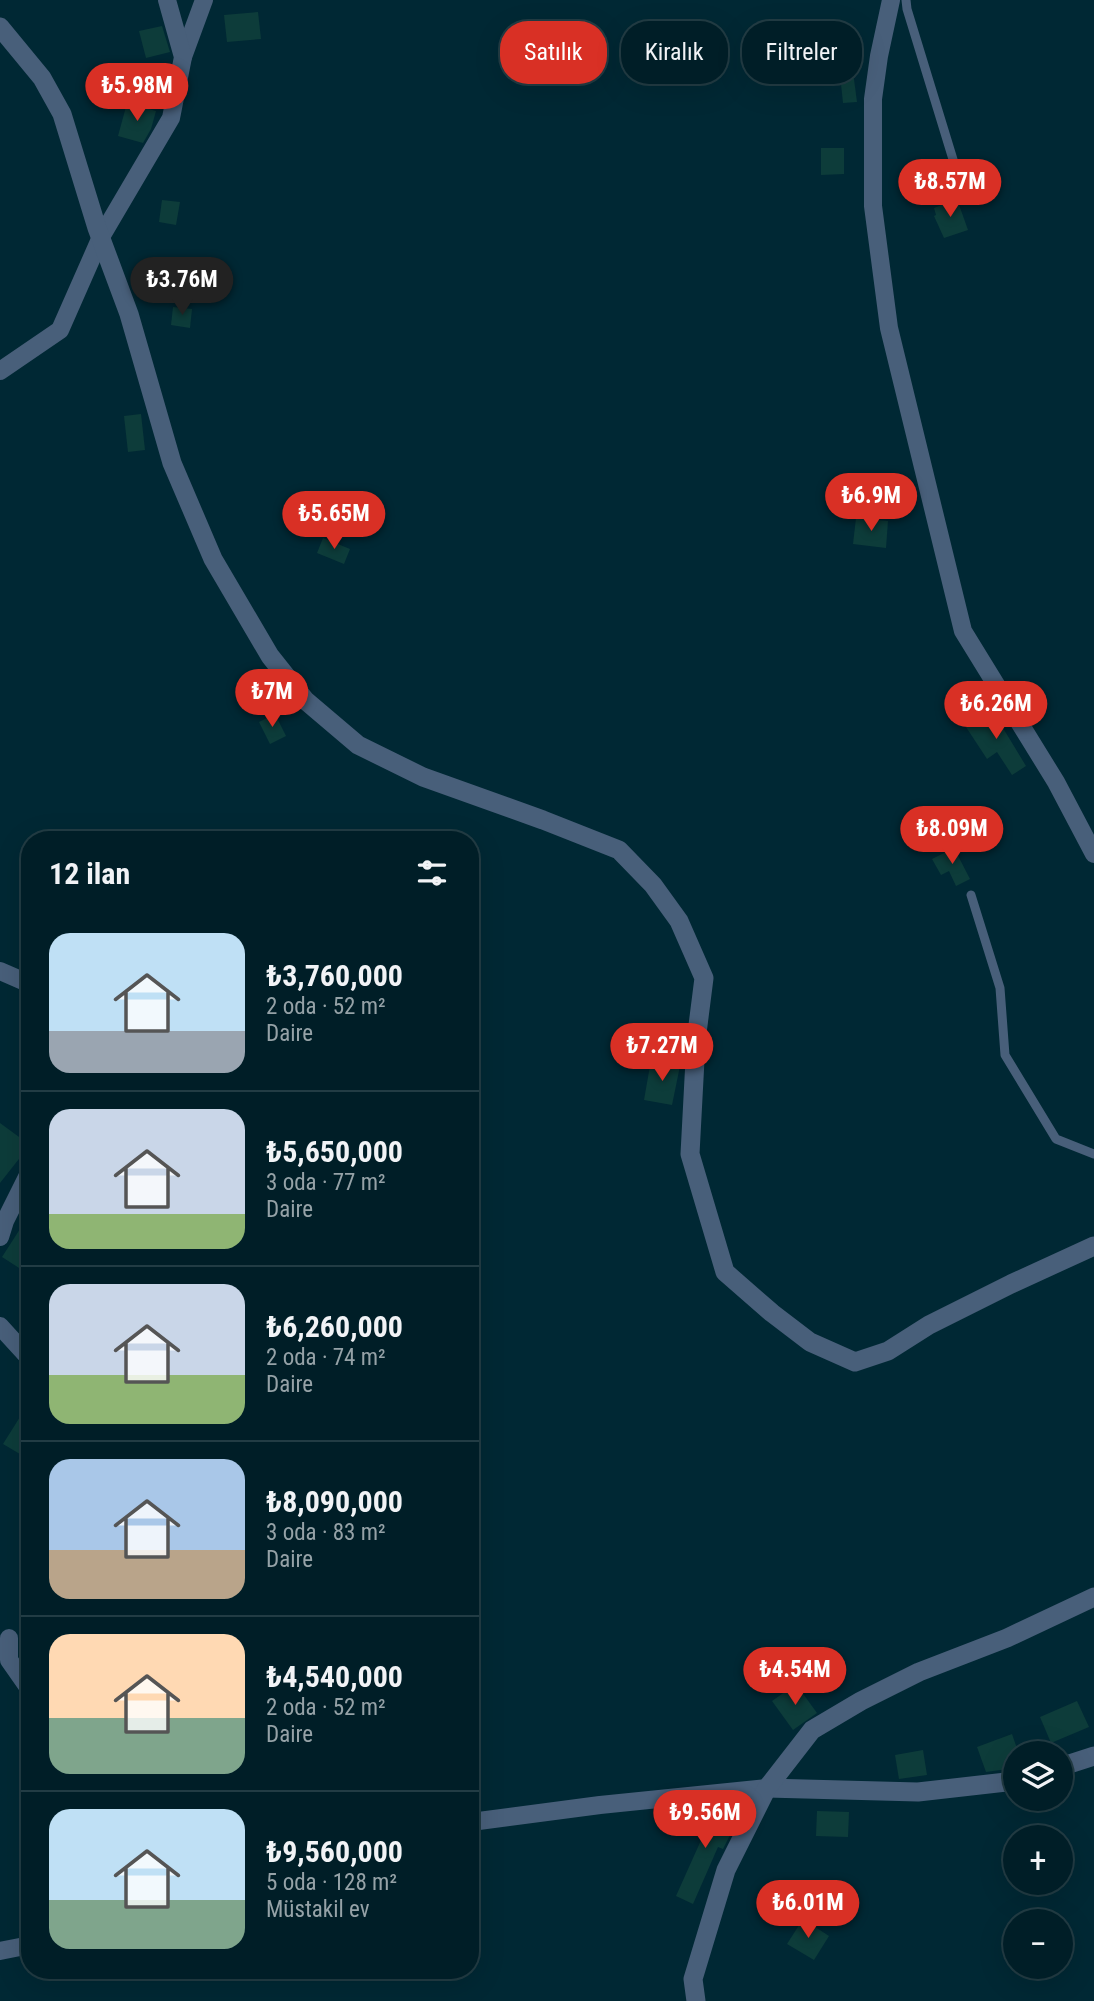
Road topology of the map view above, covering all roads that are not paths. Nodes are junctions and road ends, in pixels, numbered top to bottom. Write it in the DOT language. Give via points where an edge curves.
graph roads {
  1 [pos="167,0"];
  2 [pos="204,0"];
  3 [pos="891,0"];
  4 [pos="906,0"];
  5 [pos="0,27"];
  6 [pos="183,57"];
  7 [pos="959,179"];
  8 [pos="100,237"];
  9 [pos="0,371"];
  10 [pos="1094,854"];
  11 [pos="971,895"];
  12 [pos="0,971"];
  13 [pos="21,980"];
  14 [pos="1094,1154"];
  15 [pos="21,1189"];
  16 [pos="0,1237"];
  17 [pos="1094,1246"];
  18 [pos="0,1326"];
  19 [pos="21,1349"];
  20 [pos="1094,1597"];
  21 [pos="9,1638"];
  22 [pos="21,1677"];
  23 [pos="1094,1756"];
  24 [pos="1073,1763"];
  25 [pos="1003,1783"];
  26 [pos="767,1788"];
  27 [pos="479,1821"];
  28 [pos="21,1947"];
  29 [pos="0,1951"];
  30 [pos="696,2001"];
  1 -- 6 [label="street"];
  2 -- 6 [label="street"];
  3 -- 10 [label="street" via="873,99 873,206 889,328 963,631 1056,782"];
  4 -- 7 [label="lane"];
  5 -- 8 [label="street" via="42,78 62,114"];
  6 -- 8 [label="street" via="171,118"];
  8 -- 9 [label="street" via="60,330"];
  8 -- 17 [label="street" via="129,314 172,463 214,559 270,656 305,699 358,745 423,777 619,850 679,921 704,978 690,1154 726,1272 810,1342 855,1362 888,1351 1011,1283"];
  11 -- 14 [label="lane" via="1000,988 1005,1055 1056,1139"];
  12 -- 13 [label="street"];
  15 -- 16 [label="street"];
  18 -- 19 [label="street"];
  20 -- 26 [label="street" via="861,1701 812,1730"];
  21 -- 22 [label="street" via="9,1660"];
  23 -- 24 [label="street"];
  25 -- 26 [label="street" via="918,1792"];
  26 -- 27 [label="street"];
  26 -- 30 [label="street" via="726,1870 693,1979"];
  28 -- 29 [label="street"];
}
